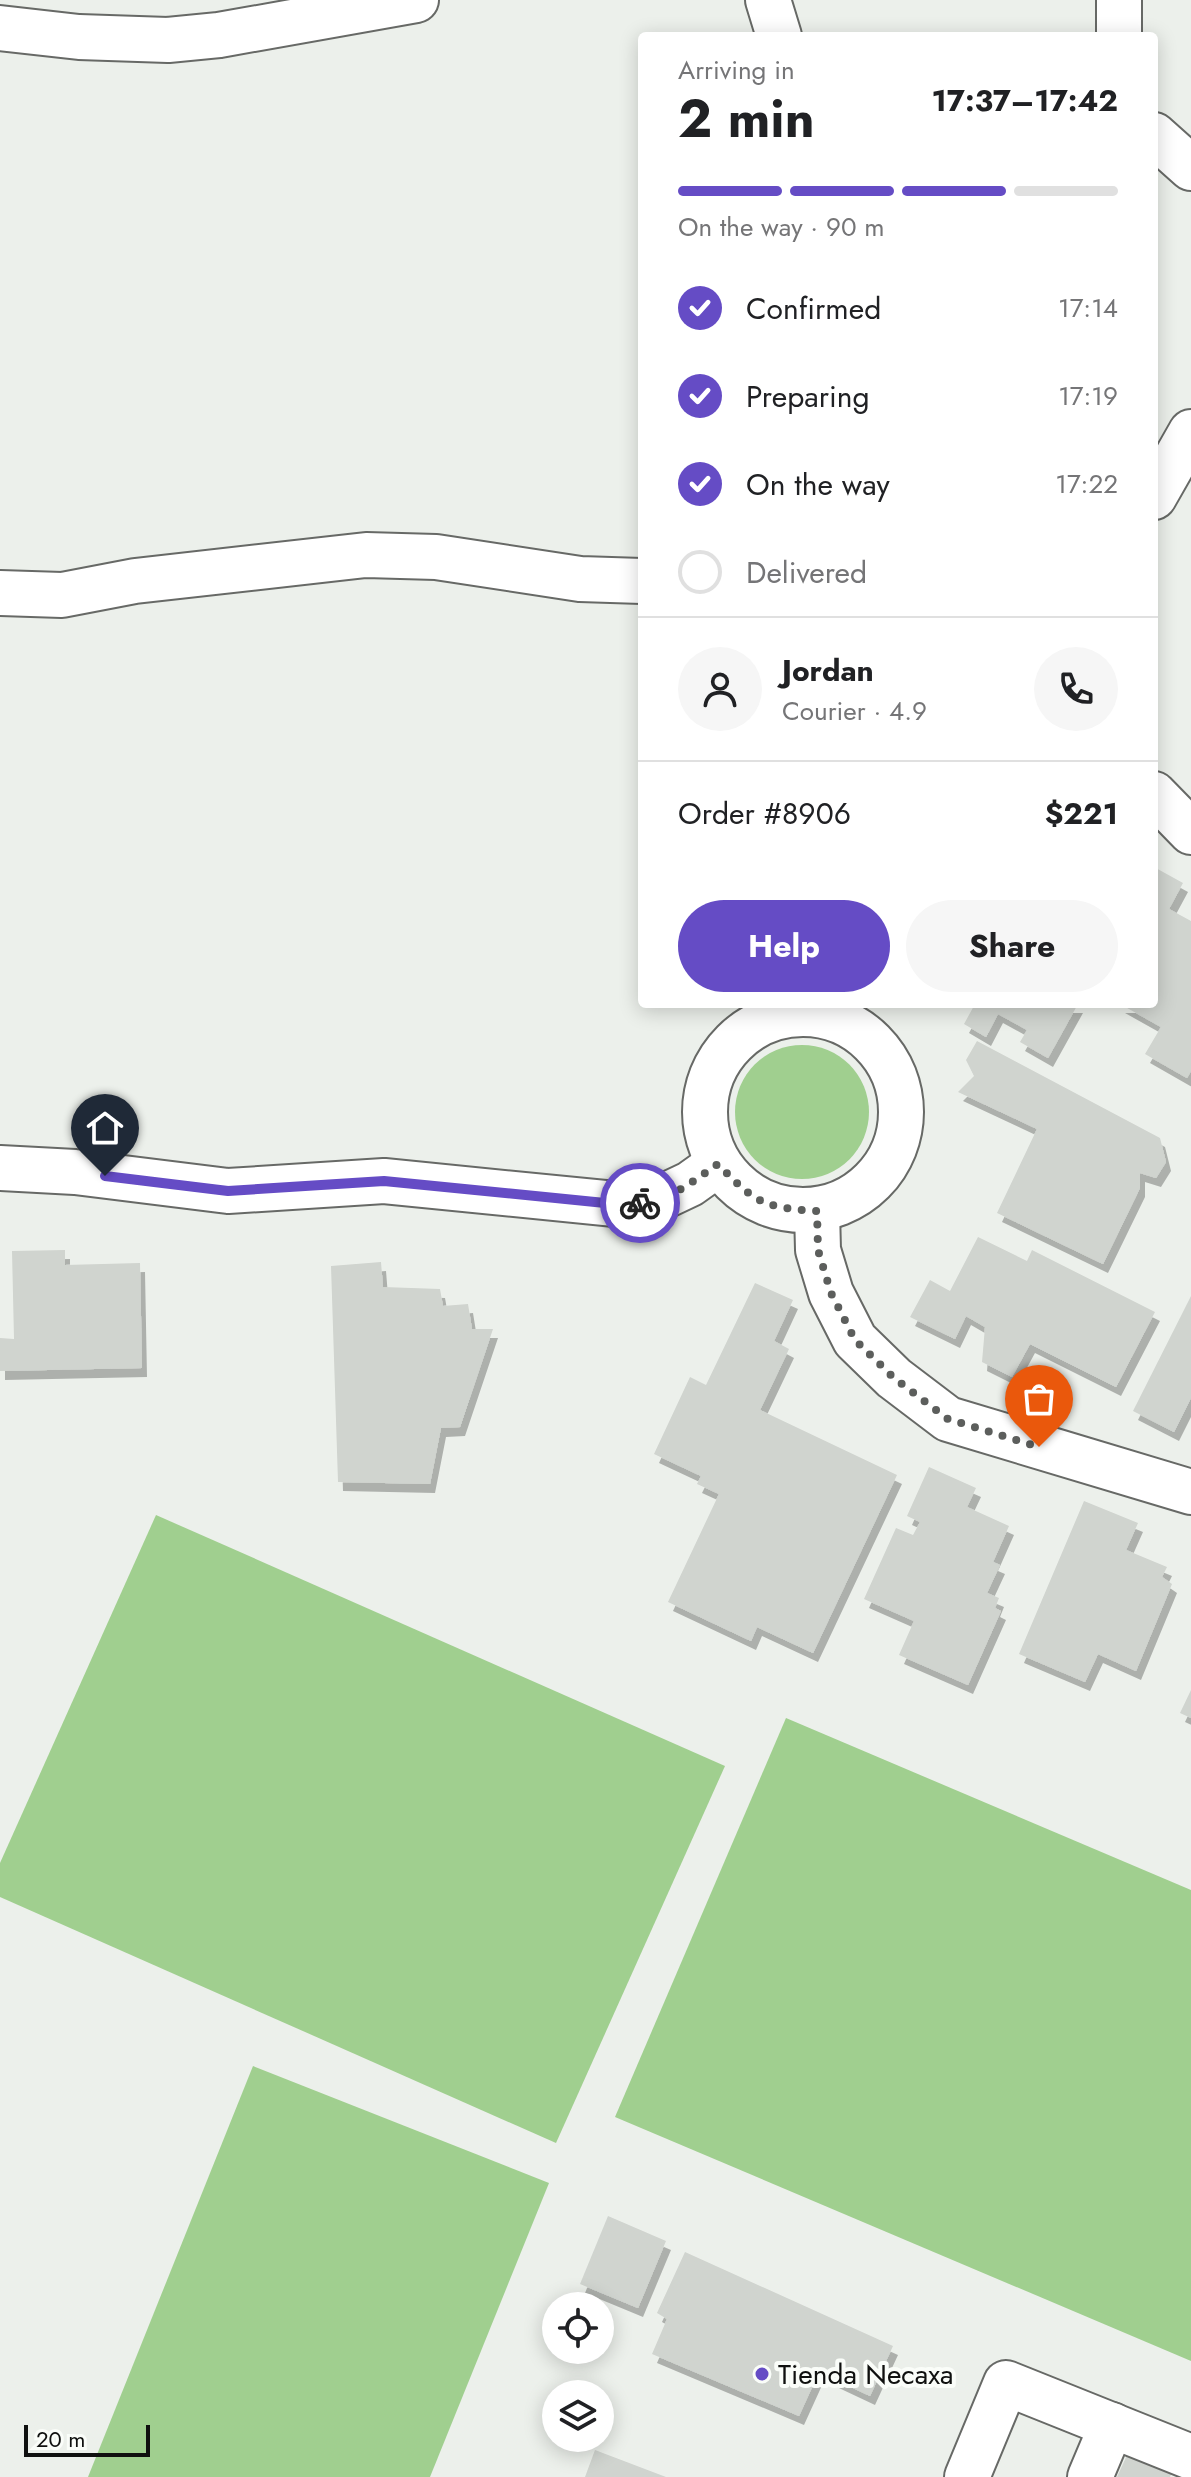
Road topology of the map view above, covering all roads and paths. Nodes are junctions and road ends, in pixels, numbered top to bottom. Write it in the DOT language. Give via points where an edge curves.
graph roads {
  1 [pos="416,0"];
  2 [pos="768,0"];
  3 [pos="1119,0"];
  4 [pos="0,28"];
  5 [pos="778,32"];
  6 [pos="1119,32"];
  7 [pos="1158,139"];
  8 [pos="1191,168"];
  9 [pos="1191,432"];
  10 [pos="1158,490"];
  11 [pos="638,581"];
  12 [pos="0,593"];
  13 [pos="1158,798"];
  14 [pos="1191,832"];
  15 [pos="849,1012"];
  16 [pos="718,1164"];
  17 [pos="0,1168"];
  18 [pos="817,1211"];
  19 [pos="1191,1492"];
  20 [pos="1112,2425"];
  21 [pos="1191,2459"];
  22 [pos="967,2477"];
  23 [pos="1090,2477"];
  24 [pos="1184,2477"];
  1 -- 4 [label="street" via="168,40"];
  2 -- 5 [label="street"];
  3 -- 6 [label="street"];
  7 -- 8 [label="street"];
  9 -- 10 [label="street"];
  11 -- 12 [label="street" via="580,579 436,557 366,555 135,581 62,595"];
  13 -- 14 [label="street"];
  15 -- 16 [label="street" via="763,1021 729,1046 708,1083 704,1124"];
  15 -- 18 [label="street" via="894,1072 902,1108 898,1144 879,1176 851,1199"];
  16 -- 17 [label="street" via="652,1202 615,1204 384,1181 228,1191"];
  16 -- 18 [label="street" via="746,1194 779,1209"];
  18 -- 19 [label="street" via="818,1250 831,1293 855,1340 937,1411 948,1419"];
  20 -- 21 [label="street"];
  20 -- 22 [label="street" via="1006,2383"];
  20 -- 23 [label="street"];
  21 -- 24 [label="street"];
}
